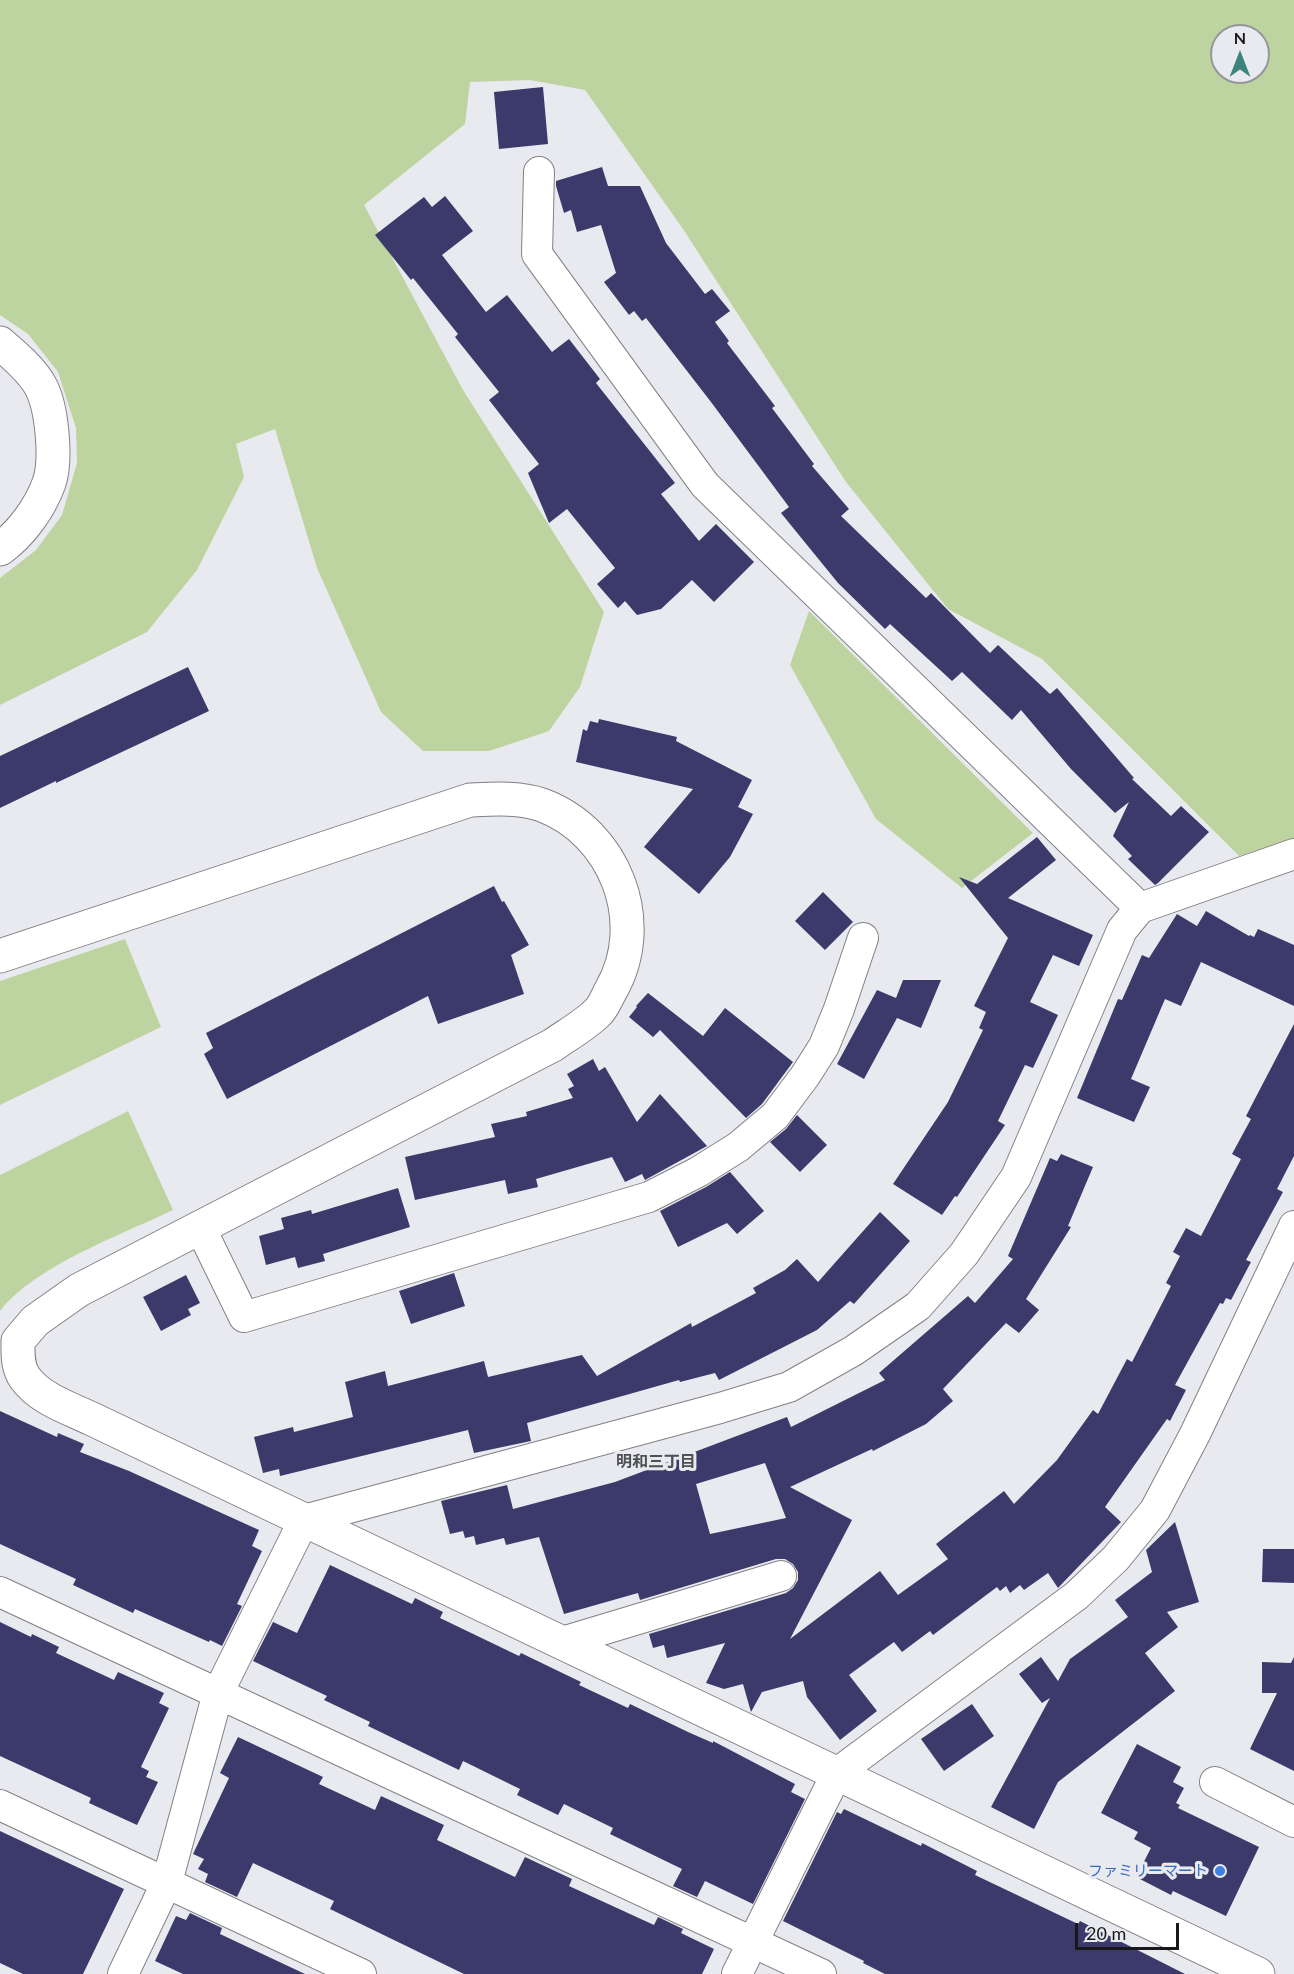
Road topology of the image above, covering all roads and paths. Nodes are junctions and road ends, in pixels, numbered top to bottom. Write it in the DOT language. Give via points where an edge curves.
graph roads {
  1 [pos="539,172"];
  2 [pos="0,343"];
  3 [pos="0,549"];
  4 [pos="1294,854"];
  5 [pos="1140,908"];
  6 [pos="863,938"];
  7 [pos="0,956"];
  8 [pos="1294,1226"];
  9 [pos="200,1227"];
  10 [pos="9,1365"];
  11 [pos="304,1520"];
  12 [pos="782,1576"];
  13 [pos="0,1592"];
  14 [pos="562,1642"];
  15 [pos="218,1693"];
  16 [pos="837,1773"];
  17 [pos="1215,1782"];
  18 [pos="0,1805"];
  19 [pos="1294,1822"];
  20 [pos="167,1882"];
  21 [pos="753,1941"];
  22 [pos="330,1967"];
  23 [pos="123,1974"];
  24 [pos="361,1974"];
  25 [pos="737,1974"];
  26 [pos="821,1974"];
  27 [pos="1258,1974"];
  1 -- 5 [label="street" via="537,254 705,485"];
  2 -- 3 [label="street" via="41,386 51,420 52,449 50,481 31,517"];
  4 -- 5 [label="street"];
  5 -- 11 [label="street" via="1122,930 1016,1177 963,1254 918,1306 853,1351 789,1387"];
  6 -- 9 [label="street" via="824,1046 775,1116 738,1147 649,1197 244,1317"];
  7 -- 9 [label="street" via="470,800 501,798 541,805 592,836 620,881 627,911 627,947 619,978 598,1012 552,1045"];
  8 -- 16 [label="street" via="1155,1510 1116,1558 1076,1596"];
  9 -- 10 [label="street" via="79,1290 35,1321 18,1341"];
  10 -- 11 [label="street" via="41,1394"];
  11 -- 14 [label="street"];
  11 -- 15 [label="street"];
  12 -- 14 [label="street"];
  13 -- 15 [label="street"];
  14 -- 16 [label="street"];
  15 -- 20 [label="street"];
  15 -- 21 [label="street"];
  16 -- 21 [label="street"];
  16 -- 27 [label="street"];
  17 -- 19 [label="street"];
  18 -- 20 [label="street"];
  20 -- 22 [label="street"];
  20 -- 23 [label="street"];
  21 -- 25 [label="street"];
  21 -- 26 [label="street"];
  22 -- 24 [label="street"];
}
